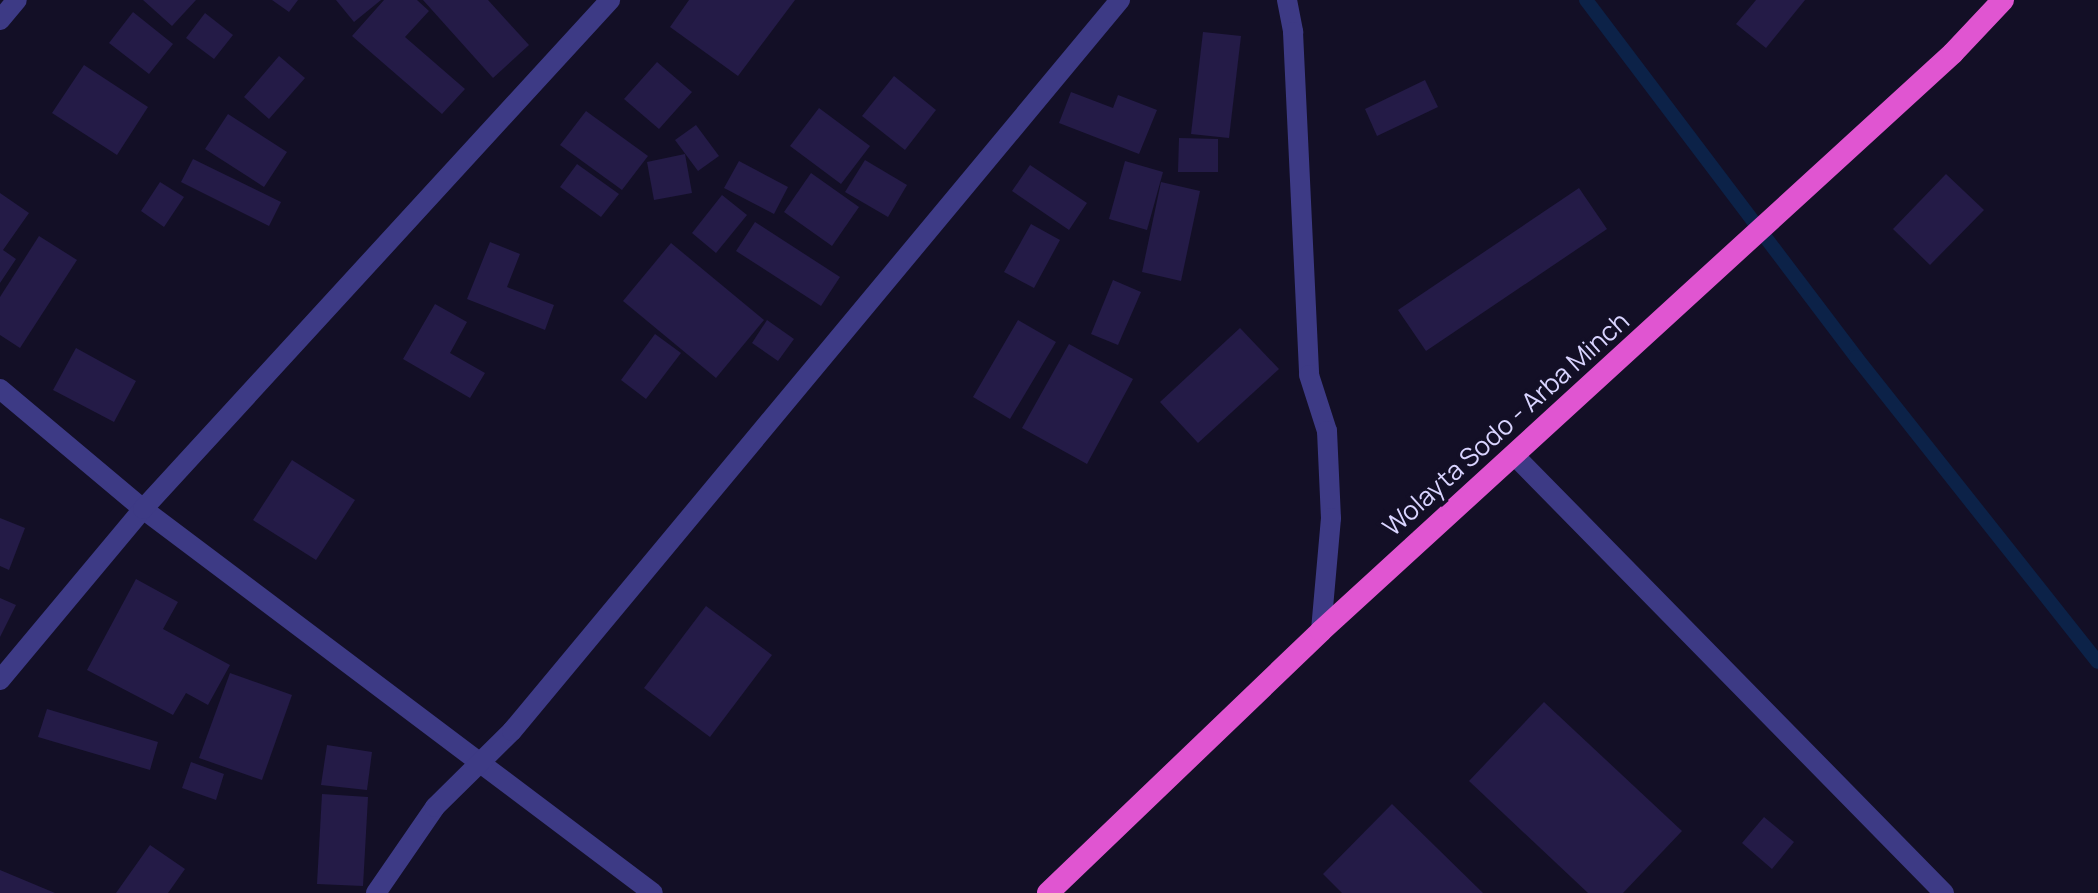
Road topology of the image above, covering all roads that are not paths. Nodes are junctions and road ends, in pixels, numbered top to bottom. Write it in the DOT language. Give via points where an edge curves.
graph roads {
  1 [pos="17,0"];
  2 [pos="610,0"];
  3 [pos="1120,0"];
  4 [pos="1287,0"];
  5 [pos="2003,0"];
  6 [pos="0,20"];
  7 [pos="0,389"];
  8 [pos="1514,455"];
  9 [pos="143,509"];
  10 [pos="1321,631"];
  11 [pos="0,680"];
  12 [pos="478,763"];
  13 [pos="376,893"];
  14 [pos="653,893"];
  15 [pos="1048,893"];
  16 [pos="1944,893"];
  1 -- 6 [label="street"];
  2 -- 9 [label="street"];
  3 -- 12 [label="street" via="512,731"];
  4 -- 10 [label="street" via="1293,32 1309,375 1327,446 1331,518"];
  5 -- 8 [label="highway, Wolayta Sodo - Arba Minch" via="1953,53"];
  7 -- 9 [label="street"];
  8 -- 10 [label="highway, Wolayta Sodo - Arba Minch"];
  8 -- 16 [label="street"];
  9 -- 11 [label="street"];
  9 -- 12 [label="street"];
  10 -- 15 [label="highway, Wolayta Sodo - Arba Minch"];
  12 -- 13 [label="street" via="435,807"];
  12 -- 14 [label="street"];
}
